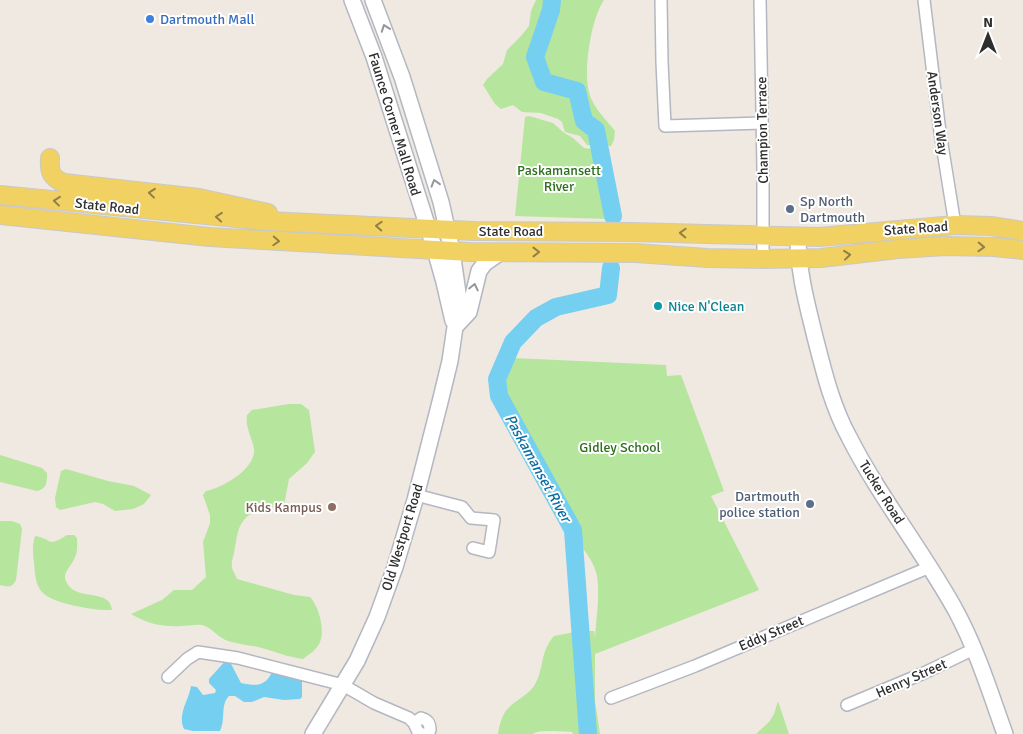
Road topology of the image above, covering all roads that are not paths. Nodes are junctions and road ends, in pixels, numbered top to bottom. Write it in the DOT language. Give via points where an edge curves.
graph roads {
  1 [pos="352,0"];
  2 [pos="374,0"];
  3 [pos="661,0"];
  4 [pos="760,0"];
  5 [pos="924,0"];
  6 [pos="762,123"];
  7 [pos="50,158"];
  8 [pos="0,195"];
  9 [pos="0,215"];
  10 [pos="302,222"];
  11 [pos="954,225"];
  12 [pos="428,228"];
  13 [pos="448,230"];
  14 [pos="1023,232"];
  15 [pos="763,236"];
  16 [pos="798,237"];
  17 [pos="444,250"];
  18 [pos="1019,250"];
  19 [pos="501,252"];
  20 [pos="762,259"];
  21 [pos="798,259"];
  22 [pos="455,327"];
  23 [pos="416,496"];
  24 [pos="473,548"];
  25 [pos="930,567"];
  26 [pos="974,649"];
  27 [pos="168,677"];
  28 [pos="343,685"];
  29 [pos="611,698"];
  30 [pos="847,705"];
  31 [pos="414,723"];
  32 [pos="313,734"];
  33 [pos="422,734"];
  34 [pos="428,734"];
  35 [pos="1005,734"];
  1 -- 12 [label="main road, Faunce Corner Mall Road" via="374,57"];
  13 -- 2 [label="main road, Faunce Corner Mall Road, one-way" via="402,77"];
  3 -- 6 [label="street" via="665,126"];
  4 -- 6 [label="street, Champion Terrace"];
  5 -- 11 [label="street, Anderson Way"];
  6 -- 15 [label="street, Champion Terrace"];
  10 -- 7 [label="main road, one-way" via="209,199 64,184 50,173"];
  10 -- 8 [label="main road, State Road, one-way" via="268,222"];
  9 -- 17 [label="main road, State Road, one-way" via="210,237"];
  12 -- 10 [label="main road, State Road, one-way"];
  11 -- 14 [label="main road, State Road" via="992,226"];
  11 -- 16 [label="main road, State Road"];
  12 -- 13 [label="main road, State Road"];
  12 -- 17 [label="main road, Faunce Corner Mall Road"];
  15 -- 13 [label="main road, State Road, one-way"];
  13 -- 17 [label="main road, Faunce Corner Mall Road"];
  14 -- 18 [label="main road"];
  15 -- 16 [label="main road, State Road"];
  15 -- 20 [label="street, Champion Terrace"];
  16 -- 21 [label="main road, Tucker Road"];
  17 -- 19 [label="main road, State Road"];
  17 -- 22 [label="main road, Old Westport Road"];
  21 -- 18 [label="main road, State Road, one-way" via="923,247 976,246"];
  19 -- 20 [label="main road, State Road, one-way" via="636,253"];
  22 -- 19 [label="main road, one-way" via="469,312 479,270"];
  20 -- 21 [label="main road, State Road"];
  21 -- 25 [label="main road, Tucker Road" via="837,412 853,446"];
  22 -- 23 [label="main road, Old Westport Road" via="444,386"];
  23 -- 24 [label="street" via="462,507 471,518 494,520 489,552"];
  23 -- 28 [label="main road, Old Westport Road" via="377,617"];
  25 -- 26 [label="main road, Tucker Road"];
  25 -- 29 [label="street, Eddy Street"];
  26 -- 30 [label="street, Henry Street"];
  26 -- 35 [label="main road, Tucker Road"];
  27 -- 28 [label="street" via="198,652 238,658"];
  28 -- 31 [label="street"];
  28 -- 32 [label="main road, Old Westport Road"];
  31 -- 33 [label="street"];
  31 -- 34 [label="street" via="421,718 428,721"];
}
